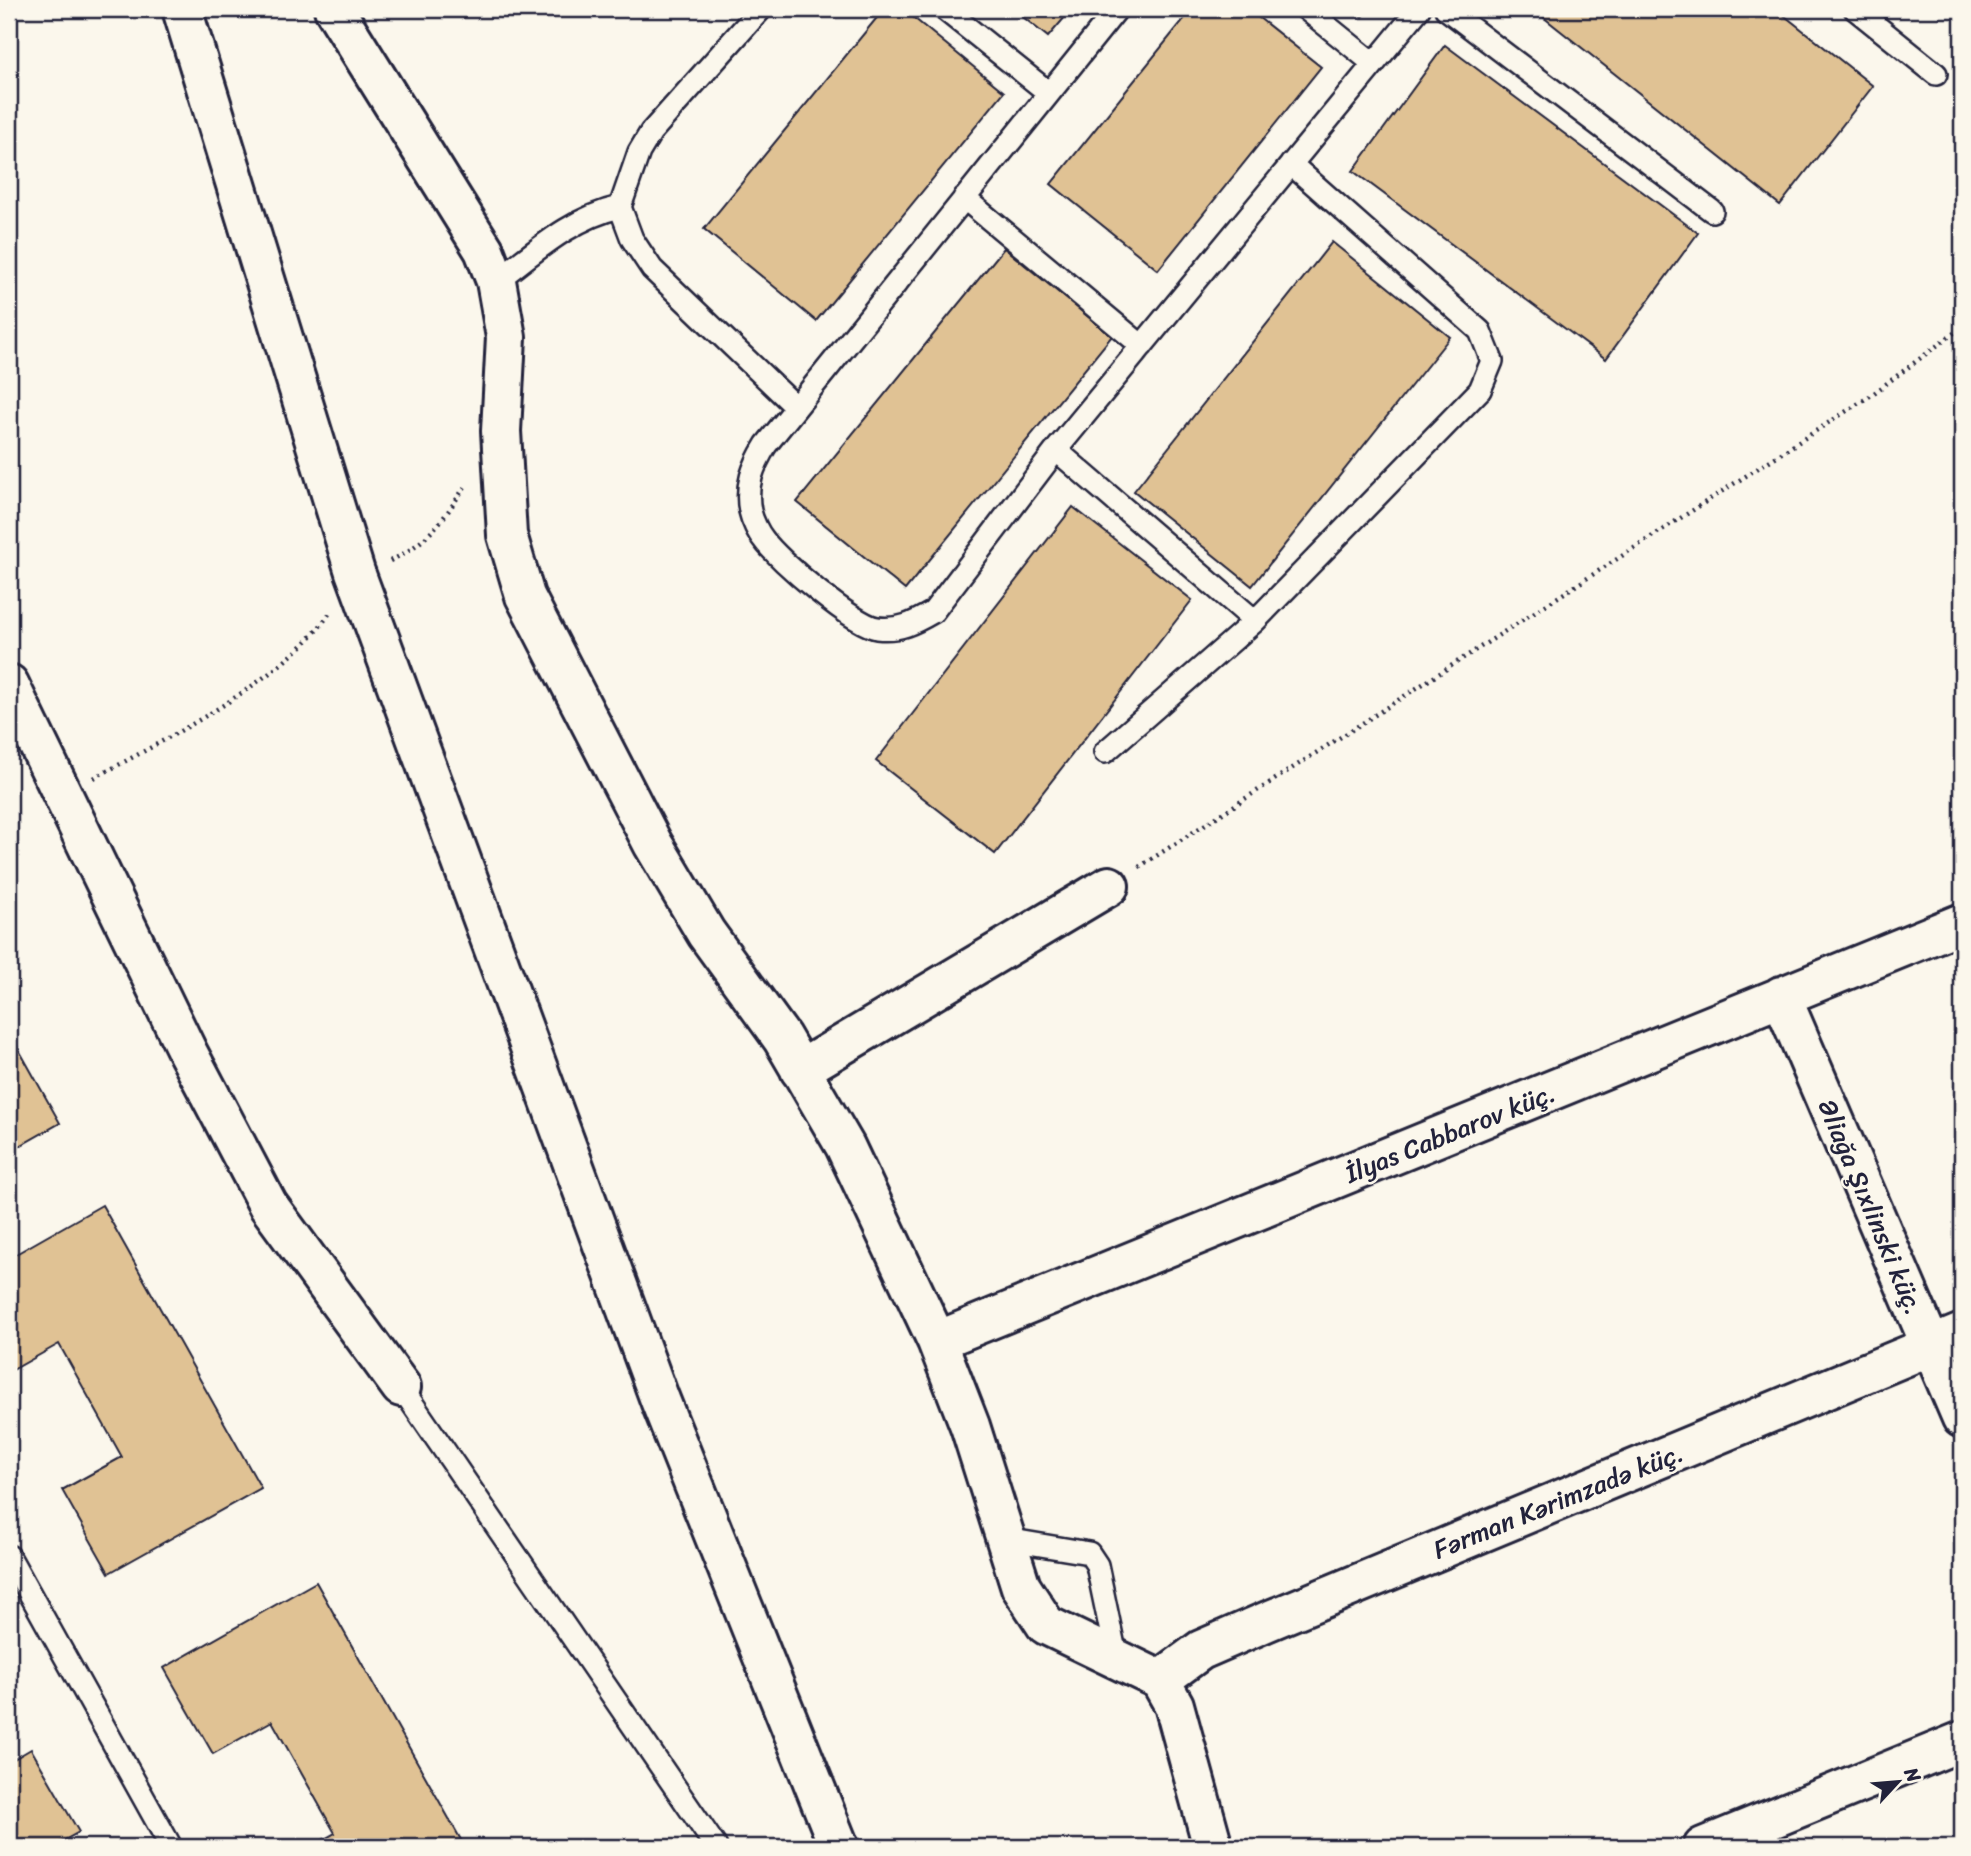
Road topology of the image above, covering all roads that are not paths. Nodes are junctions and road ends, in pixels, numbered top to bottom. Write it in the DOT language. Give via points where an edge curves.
graph roads {
  1 [pos="183,9"];
  2 [pos="334,9"];
  3 [pos="761,9"];
  4 [pos="944,9"];
  5 [pos="1117,9"];
  6 [pos="1306,9"];
  7 [pos="1419,9"];
  8 [pos="1446,9"];
  9 [pos="1855,9"];
  10 [pos="1374,64"];
  11 [pos="1936,74"];
  12 [pos="1049,93"];
  13 [pos="1291,164"];
  14 [pos="964,198"];
  15 [pos="620,207"];
  16 [pos="1713,211"];
  17 [pos="496,281"];
  18 [pos="1142,346"];
  19 [pos="796,407"];
  20 [pos="1056,450"];
  21 [pos="1255,621"];
  22 [pos="9,684"];
  23 [pos="1105,752"];
  24 [pos="1109,886"];
  25 [pos="1962,923"];
  26 [pos="1781,996"];
  27 [pos="800,1070"];
  28 [pos="1946,1340"];
  29 [pos="937,1341"];
  30 [pos="401,1387"];
  31 [pos="1962,1418"];
  32 [pos="1005,1539"];
  33 [pos="9,1556"];
  34 [pos="1116,1656"];
  35 [pos="1160,1681"];
  36 [pos="1962,1741"];
  37 [pos="171,1847"];
  38 [pos="716,1847"];
  39 [pos="839,1847"];
  40 [pos="1213,1847"];
  41 [pos="1703,1847"];
  1 -- 39 [label="street" via="355,572 660,1399"];
  2 -- 17 [label="street" via="484,250"];
  3 -- 15 [label="lane" via="651,132"];
  4 -- 12 [label="lane"];
  5 -- 12 [label="lane"];
  6 -- 10 [label="lane"];
  7 -- 10 [label="lane"];
  8 -- 16 [label="lane"];
  9 -- 11 [label="lane"];
  10 -- 13 [label="lane"];
  12 -- 14 [label="lane"];
  13 -- 18 [label="lane"];
  13 -- 21 [label="lane" via="1480,331 1492,361 1480,390"];
  14 -- 18 [label="lane"];
  14 -- 19 [label="lane"];
  15 -- 17 [label="lane" via="575,223"];
  15 -- 19 [label="lane" via="632,239 652,269"];
  17 -- 27 [label="street" via="506,337 501,432 507,535 525,596 653,844 706,933"];
  18 -- 20 [label="lane"];
  19 -- 20 [label="lane" via="754,465 747,492 750,514 764,541 846,615 876,628 906,627 933,612"];
  20 -- 21 [label="lane"];
  21 -- 23 [label="lane"];
  22 -- 30 [label="street" via="188,1053 268,1205"];
  24 -- 27 [label="street"];
  25 -- 26 [label="street, İlyas Cabbarov küç."];
  26 -- 28 [label="street, Əliağa Şıxlinski küç."];
  26 -- 29 [label="street, İlyas Cabbarov küç."];
  27 -- 29 [label="street" via="845,1146"];
  28 -- 31 [label="street, Əliağa Şıxlinski küç."];
  28 -- 35 [label="street, Fərman Kərimzadə küç." via="1268,1620 1201,1650"];
  29 -- 32 [label="street" via="970,1426"];
  30 -- 38 [label="lane"];
  32 -- 34 [label="street" via="1021,1587 1046,1625"];
  32 -- 34 [label="lane" via="1089,1553 1097,1565"];
  33 -- 37 [label="lane"];
  34 -- 35 [label="street"];
  35 -- 40 [label="street" via="1174,1705"];
  36 -- 41 [label="street"];
}
